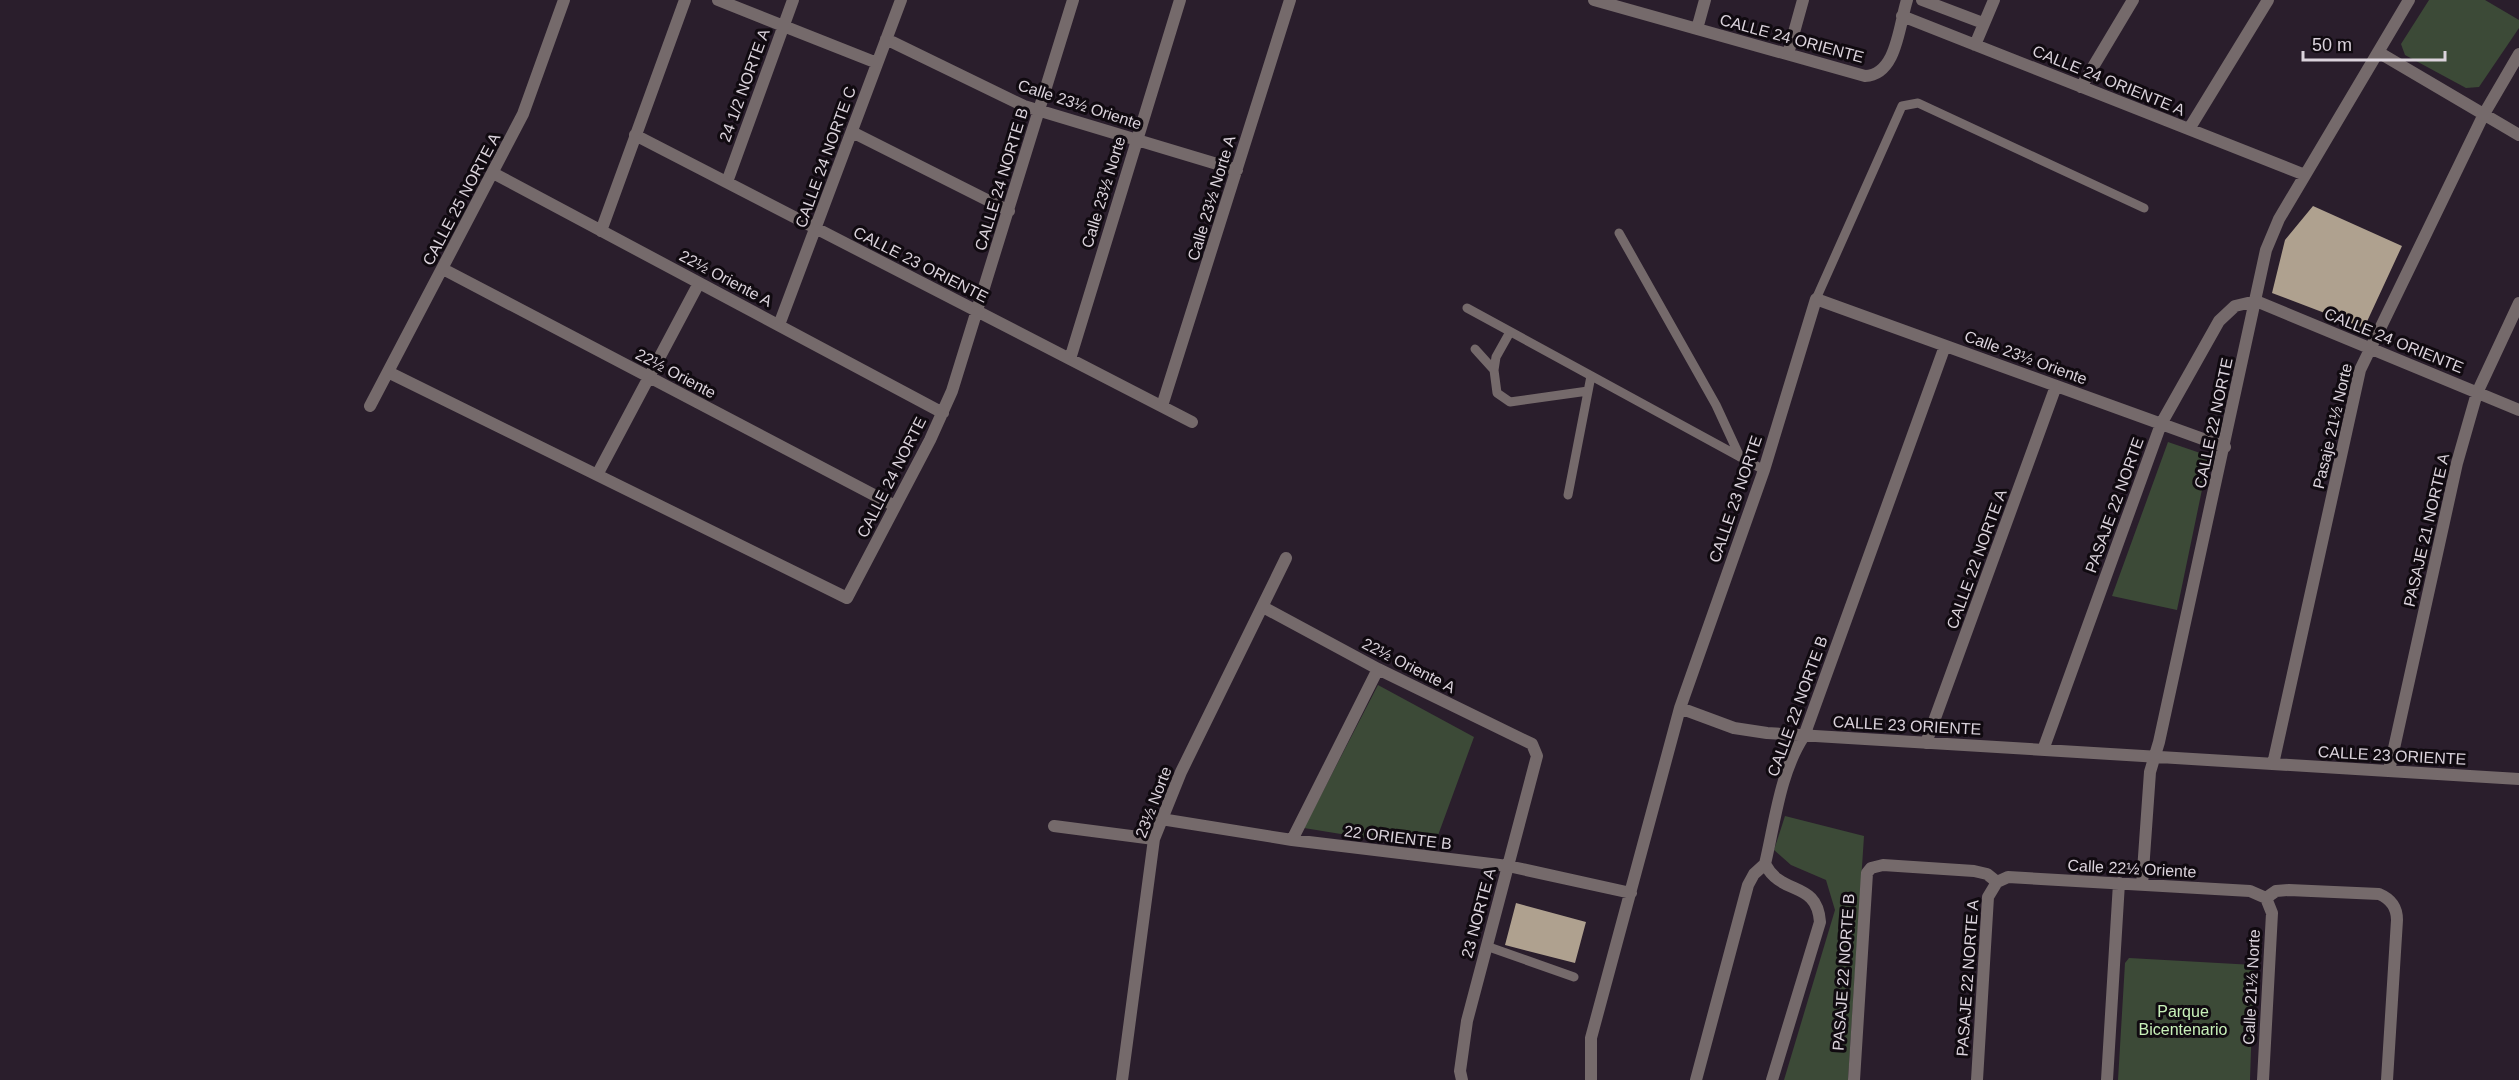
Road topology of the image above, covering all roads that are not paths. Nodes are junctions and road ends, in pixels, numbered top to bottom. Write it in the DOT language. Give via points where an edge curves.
graph roads {
  1 [pos="564,0"];
  2 [pos="685,0"];
  3 [pos="717,0"];
  4 [pos="793,0"];
  5 [pos="901,0"];
  6 [pos="1073,0"];
  7 [pos="1179,0"];
  8 [pos="1290,0"];
  9 [pos="1594,0"];
  10 [pos="1705,0"];
  11 [pos="1803,0"];
  12 [pos="1907,0"];
  13 [pos="1922,0"];
  14 [pos="1994,0"];
  15 [pos="2133,0"];
  16 [pos="2268,0"];
  17 [pos="2409,0"];
  18 [pos="1608,2"];
  19 [pos="1902,16"];
  20 [pos="1983,23"];
  21 [pos="783,26"];
  22 [pos="1697,29"];
  23 [pos="886,39"];
  24 [pos="1975,45"];
  25 [pos="2378,52"];
  26 [pos="1788,54"];
  27 [pos="2519,54"];
  28 [pos="877,63"];
  29 [pos="2081,87"];
  30 [pos="1039,111"];
  31 [pos="2484,114"];
  32 [pos="2189,129"];
  33 [pos="852,132"];
  34 [pos="635,135"];
  35 [pos="2519,135"];
  36 [pos="1137,140"];
  37 [pos="1237,170"];
  38 [pos="493,173"];
  39 [pos="2305,175"];
  40 [pos="726,182"];
  41 [pos="2144,208"];
  42 [pos="1009,211"];
  43 [pos="816,228"];
  44 [pos="601,231"];
  45 [pos="1619,233"];
  46 [pos="443,269"];
  47 [pos="699,283"];
  48 [pos="1816,299"];
  49 [pos="2256,301"];
  50 [pos="2519,303"];
  51 [pos="1467,308"];
  52 [pos="977,311"];
  53 [pos="779,325"];
  54 [pos="1510,332"];
  55 [pos="1945,346"];
  56 [pos="1475,349"];
  57 [pos="2372,349"];
  58 [pos="1070,358"];
  59 [pos="960,368"];
  60 [pos="1494,370"];
  61 [pos="388,372"];
  62 [pos="1591,376"];
  63 [pos="649,378"];
  64 [pos="2056,386"];
  65 [pos="1588,391"];
  66 [pos="2477,393"];
  67 [pos="370,406"];
  68 [pos="1162,406"];
  69 [pos="2519,410"];
  70 [pos="943,413"];
  71 [pos="1192,422"];
  72 [pos="2161,424"];
  73 [pos="2224,447"];
  74 [pos="1740,457"];
  75 [pos="1764,470"];
  76 [pos="597,475"];
  77 [pos="1568,495"];
  78 [pos="895,506"];
  79 [pos="1286,558"];
  80 [pos="1263,607"];
  81 [pos="1377,669"];
  82 [pos="1680,708"];
  83 [pos="1804,736"];
  84 [pos="1926,743"];
  85 [pos="2043,750"];
  86 [pos="1537,756"];
  87 [pos="2154,757"];
  88 [pos="2273,764"];
  89 [pos="2389,771"];
  90 [pos="2519,779"];
  91 [pos="1161,819"];
  92 [pos="1054,826"];
  93 [pos="1154,839"];
  94 [pos="1292,840"];
  95 [pos="1765,864"];
  96 [pos="1508,866"];
  97 [pos="1997,882"];
  98 [pos="2119,884"];
  99 [pos="2142,885"];
  100 [pos="1631,893"];
  101 [pos="2266,898"];
  102 [pos="1488,941"];
  103 [pos="1575,977"];
  104 [pos="1122,1080"];
  105 [pos="1461,1080"];
  106 [pos="1591,1080"];
  107 [pos="1696,1080"];
  108 [pos="1772,1080"];
  109 [pos="1854,1080"];
  110 [pos="1977,1080"];
  111 [pos="2107,1080"];
  112 [pos="2262,1080"];
  113 [pos="2387,1080"];
  1 -- 38 [label="street, CALLE 25 NORTE A" via="523,114"];
  2 -- 34 [label="street"];
  3 -- 21 [label="street"];
  4 -- 21 [label="street, 24 1/2 NORTE A"];
  5 -- 23 [label="street, CALLE 24 NORTE C"];
  6 -- 30 [label="street, CALLE 24 NORTE B"];
  7 -- 36 [label="street, Calle 23½ Norte"];
  8 -- 37 [label="street, Calle 23½ Norte A"];
  9 -- 18 [label="street, CALLE 24 ORIENTE"];
  10 -- 22 [label="street"];
  11 -- 26 [label="street"];
  12 -- 19 [label="street"];
  13 -- 20 [label="street"];
  14 -- 20 [label="street"];
  15 -- 29 [label="street"];
  16 -- 32 [label="street"];
  17 -- 25 [label="street, CALLE 22 NORTE"];
  18 -- 22 [label="street, CALLE 24 ORIENTE"];
  19 -- 24 [label="street, CALLE 24 ORIENTE A"];
  19 -- 26 [label="street, CALLE 24 ORIENTE" via="1889,61 1878,74 1858,75"];
  20 -- 24 [label="street"];
  21 -- 28 [label="street"];
  21 -- 40 [label="street, 24 1/2 NORTE A"];
  22 -- 26 [label="street, CALLE 24 ORIENTE"];
  23 -- 28 [label="street, CALLE 24 NORTE C"];
  23 -- 30 [label="street, Calle 23½ Oriente"];
  24 -- 29 [label="street, CALLE 24 ORIENTE A"];
  25 -- 31 [label="street"];
  25 -- 39 [label="street, CALLE 22 NORTE"];
  27 -- 31 [label="street, Pasaje 21½ Norte"];
  28 -- 33 [label="street, CALLE 24 NORTE C"];
  29 -- 32 [label="street, CALLE 24 ORIENTE A"];
  30 -- 36 [label="street, Calle 23½ Oriente"];
  30 -- 42 [label="street, CALLE 24 NORTE B"];
  31 -- 35 [label="street"];
  31 -- 57 [label="street, Pasaje 21½ Norte"];
  32 -- 39 [label="street, CALLE 24 ORIENTE A"];
  33 -- 42 [label="street"];
  33 -- 43 [label="street, CALLE 24 NORTE C"];
  34 -- 40 [label="street, CALLE 23 ORIENTE"];
  34 -- 44 [label="street"];
  36 -- 37 [label="street, Calle 23½ Oriente"];
  36 -- 58 [label="street, Calle 23½ Norte"];
  37 -- 68 [label="street, Calle 23½ Norte A"];
  38 -- 44 [label="street, 22½ Oriente A"];
  38 -- 46 [label="street, CALLE 25 NORTE A"];
  39 -- 49 [label="street, CALLE 22 NORTE" via="2270,239"];
  40 -- 43 [label="street, CALLE 23 ORIENTE"];
  41 -- 48 [label="lane" via="1918,103 1910,103 1902,106"];
  42 -- 52 [label="street, CALLE 24 NORTE B"];
  43 -- 52 [label="street, CALLE 23 ORIENTE"];
  43 -- 53 [label="street, CALLE 24 NORTE C"];
  44 -- 47 [label="street, 22½ Oriente A"];
  45 -- 74 [label="lane" via="1716,405"];
  46 -- 61 [label="street, CALLE 25 NORTE A"];
  46 -- 63 [label="street, 22½ Oriente"];
  47 -- 53 [label="street, 22½ Oriente A"];
  47 -- 63 [label="street"];
  48 -- 55 [label="street, Calle 23½ Oriente"];
  48 -- 75 [label="street, CALLE 23 NORTE"];
  49 -- 57 [label="street, CALLE 24 ORIENTE"];
  49 -- 72 [label="street, PASAJE 22 NORTE" via="2235,306 2219,321"];
  49 -- 73 [label="street, CALLE 22 NORTE"];
  50 -- 66 [label="street, PASAJE 21 NORTE A"];
  51 -- 54 [label="lane"];
  52 -- 58 [label="street, CALLE 23 ORIENTE"];
  52 -- 59 [label="street, CALLE 24 NORTE B"];
  53 -- 70 [label="street, 22½ Oriente A"];
  54 -- 60 [label="lane" via="1496,357"];
  54 -- 62 [label="lane"];
  55 -- 64 [label="street, Calle 23½ Oriente"];
  55 -- 83 [label="street, CALLE 22 NORTE B"];
  56 -- 60 [label="lane"];
  57 -- 66 [label="street, CALLE 24 ORIENTE"];
  57 -- 88 [label="street, Pasaje 21½ Norte" via="2360,370"];
  58 -- 68 [label="street, CALLE 23 ORIENTE"];
  59 -- 70 [label="street, CALLE 24 NORTE"];
  60 -- 65 [label="lane" via="1497,393 1510,402"];
  61 -- 67 [label="street, CALLE 25 NORTE A"];
  61 -- 76 [label="street"];
  62 -- 65 [label="lane"];
  62 -- 74 [label="lane"];
  63 -- 76 [label="street"];
  63 -- 78 [label="street, 22½ Oriente"];
  64 -- 72 [label="street, Calle 23½ Oriente"];
  64 -- 84 [label="street, CALLE 22 NORTE A"];
  65 -- 77 [label="lane"];
  66 -- 69 [label="street, CALLE 24 ORIENTE"];
  66 -- 89 [label="street, PASAJE 21 NORTE A" via="2457,463"];
  68 -- 71 [label="street, CALLE 23 ORIENTE"];
  70 -- 78 [label="street, CALLE 24 NORTE"];
  72 -- 73 [label="street, Calle 23½ Oriente"];
  72 -- 85 [label="street, PASAJE 22 NORTE"];
  73 -- 87 [label="street, CALLE 22 NORTE"];
  74 -- 75 [label="lane"];
  75 -- 82 [label="street, CALLE 23 NORTE"];
  76 -- 78 [label="street, CALLE 24 NORTE" via="847,598"];
  79 -- 80 [label="street, 23½ Norte"];
  80 -- 81 [label="street, 22½ Oriente A"];
  80 -- 91 [label="street, 23½ Norte"];
  81 -- 86 [label="street, 22½ Oriente A" via="1532,744"];
  81 -- 94 [label="street"];
  82 -- 83 [label="street, CALLE 23 ORIENTE" via="1734,728"];
  82 -- 100 [label="street"];
  83 -- 84 [label="street, CALLE 23 ORIENTE"];
  83 -- 95 [label="street, CALLE 22 NORTE B" via="1788,769"];
  84 -- 85 [label="street, CALLE 23 ORIENTE"];
  85 -- 87 [label="street, CALLE 23 ORIENTE"];
  86 -- 96 [label="street, 23 NORTE A"];
  87 -- 88 [label="street, CALLE 23 ORIENTE"];
  87 -- 99 [label="street, CALLE 22 NORTE"];
  88 -- 89 [label="street, CALLE 23 ORIENTE"];
  89 -- 90 [label="street, CALLE 23 ORIENTE"];
  91 -- 93 [label="street, 23½ Norte"];
  91 -- 94 [label="street, 22 ORIENTE B"];
  92 -- 93 [label="street"];
  93 -- 104 [label="street, 23½ Norte"];
  94 -- 96 [label="street, 22 ORIENTE B"];
  95 -- 107 [label="street, CALLE 22 NORTE B" via="1748,885"];
  95 -- 108 [label="street" via="1783,884 1811,896 1819,908 1820,922"];
  96 -- 100 [label="street, 22 ORIENTE B"];
  96 -- 102 [label="street, 23 NORTE A"];
  97 -- 98 [label="street, Calle 22½ Oriente" via="2014,877"];
  97 -- 109 [label="street, PASAJE 22 NORTE B" via="1974,871 1883,865 1871,868 1865,879"];
  97 -- 110 [label="street, PASAJE 22 NORTE A" via="1988,897"];
  98 -- 99 [label="street, Calle 22½ Oriente"];
  98 -- 111 [label="street"];
  99 -- 101 [label="street, Calle 22½ Oriente" via="2256,892"];
  100 -- 106 [label="street" via="1591,1038"];
  101 -- 112 [label="street, Calle 21½ Norte" via="2272,913"];
  101 -- 113 [label="street, Calle 22½ Oriente" via="2276,891 2289,890 2379,894 2391,901 2397,913"];
  102 -- 103 [label="lane" via="1489,946"];
  102 -- 105 [label="street, 23 NORTE A" via="1467,1021"];
}
